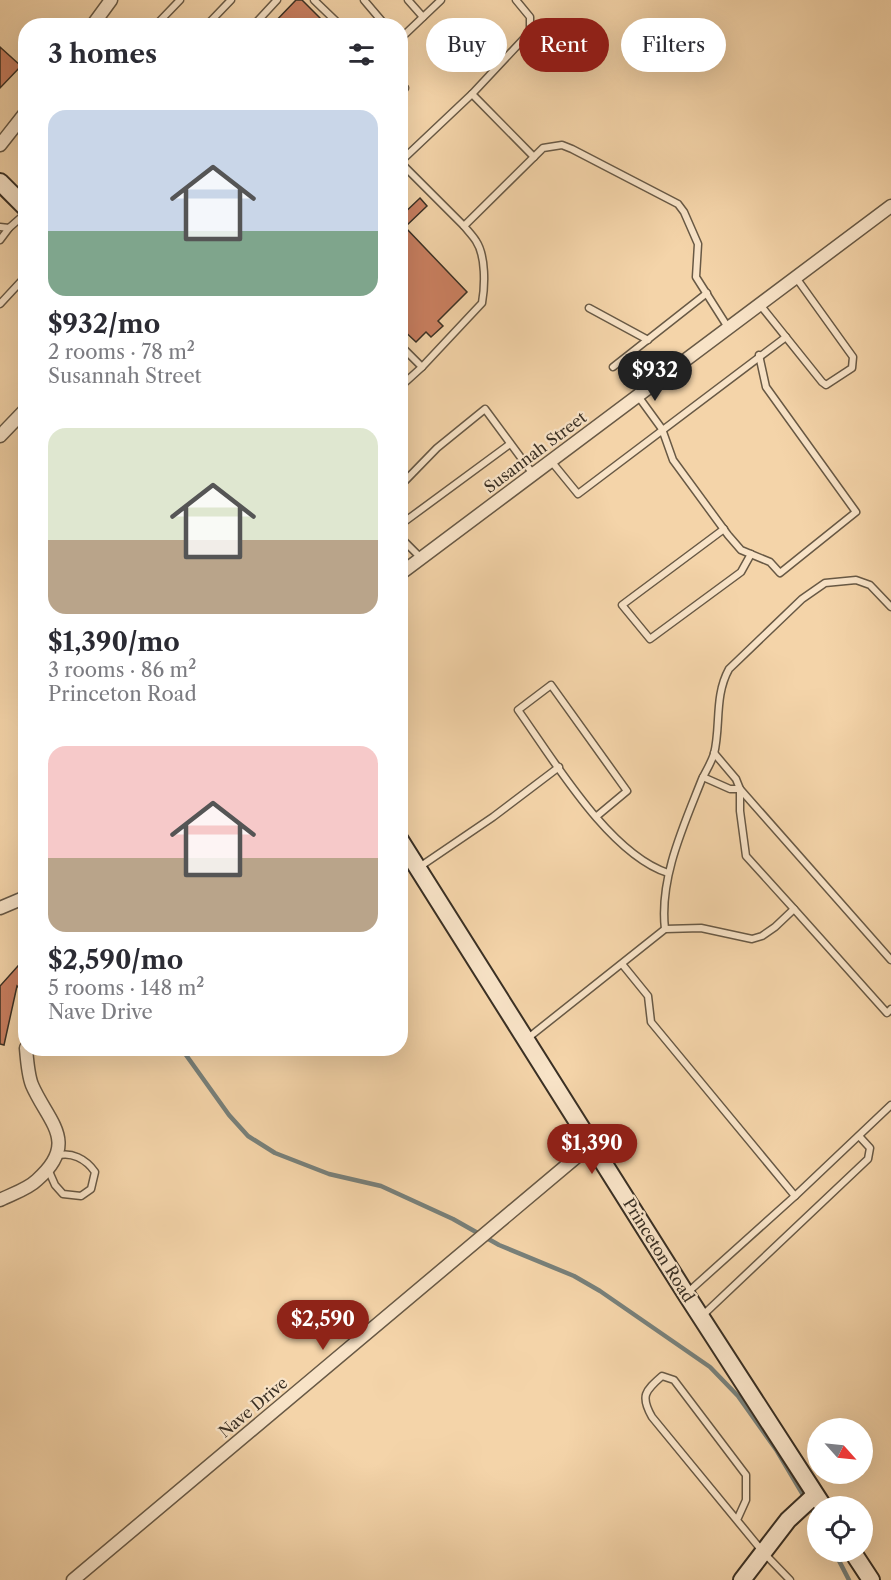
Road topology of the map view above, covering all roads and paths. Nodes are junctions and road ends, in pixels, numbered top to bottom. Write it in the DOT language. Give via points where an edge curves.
graph roads {
  1 [pos="111,0"];
  2 [pos="180,0"];
  3 [pos="231,0"];
  4 [pos="277,0"];
  5 [pos="315,0"];
  6 [pos="364,0"];
  7 [pos="408,0"];
  8 [pos="441,0"];
  9 [pos="516,0"];
  10 [pos="423,17"];
  11 [pos="98,18"];
  12 [pos="163,18"];
  13 [pos="214,18"];
  14 [pos="260,18"];
  15 [pos="333,18"];
  16 [pos="379,18"];
  17 [pos="408,31"];
  18 [pos="472,94"];
  19 [pos="18,122"];
  20 [pos="0,145"];
  21 [pos="408,154"];
  22 [pos="534,157"];
  23 [pos="408,170"];
  24 [pos="0,182"];
  25 [pos="18,200"];
  26 [pos="891,207"];
  27 [pos="18,220"];
  28 [pos="464,226"];
  29 [pos="0,227"];
  30 [pos="9,228"];
  31 [pos="0,240"];
  32 [pos="797,279"];
  33 [pos="18,285"];
  34 [pos="707,294"];
  35 [pos="0,304"];
  36 [pos="761,306"];
  37 [pos="589,308"];
  38 [pos="729,329"];
  39 [pos="786,337"];
  40 [pos="648,340"];
  41 [pos="408,353"];
  42 [pos="759,355"];
  43 [pos="422,367"];
  44 [pos="613,367"];
  45 [pos="408,380"];
  46 [pos="639,396"];
  47 [pos="18,417"];
  48 [pos="662,429"];
  49 [pos="0,436"];
  50 [pos="510,444"];
  51 [pos="551,461"];
  52 [pos="533,474"];
  53 [pos="408,478"];
  54 [pos="408,519"];
  55 [pos="724,529"];
  56 [pos="408,545"];
  57 [pos="750,554"];
  58 [pos="421,558"];
  59 [pos="408,568"];
  60 [pos="891,607"];
  61 [pos="714,753"];
  62 [pos="559,767"];
  63 [pos="703,777"];
  64 [pos="740,789"];
  65 [pos="597,816"];
  66 [pos="408,852"];
  67 [pos="418,868"];
  68 [pos="668,873"];
  69 [pos="18,900"];
  70 [pos="0,908"];
  71 [pos="794,909"];
  72 [pos="665,928"];
  73 [pos="891,960"];
  74 [pos="622,964"];
  75 [pos="891,1009"];
  76 [pos="526,1039"];
  77 [pos="28,1056"];
  78 [pos="891,1104"];
  79 [pos="859,1136"];
  80 [pos="592,1144"];
  81 [pos="55,1156"];
  82 [pos="48,1168"];
  83 [pos="795,1196"];
  84 [pos="0,1200"];
  85 [pos="686,1294"];
  86 [pos="702,1316"];
  87 [pos="816,1496"];
  88 [pos="807,1508"];
  89 [pos="737,1520"];
  90 [pos="764,1552"];
  91 [pos="859,1562"];
  92 [pos="73,1580"];
  93 [pos="742,1580"];
  94 [pos="790,1580"];
  95 [pos="871,1580"];
  1 -- 11 [label="street"];
  2 -- 12 [label="lane"];
  3 -- 13 [label="lane"];
  4 -- 14 [label="lane"];
  5 -- 15 [label="lane"];
  6 -- 16 [label="lane"];
  7 -- 10 [label="lane"];
  8 -- 10 [label="lane"];
  9 -- 18 [label="lane" via="530,18 530,32"];
  10 -- 17 [label="lane"];
  18 -- 21 [label="lane"];
  18 -- 22 [label="lane"];
  19 -- 20 [label="street"];
  22 -- 28 [label="lane"];
  22 -- 34 [label="lane" via="543,148 562,145 678,204 698,244 696,277"];
  23 -- 28 [label="lane"];
  24 -- 25 [label="street"];
  26 -- 32 [label="street, Susannah Street"];
  27 -- 30 [label="lane"];
  28 -- 43 [label="lane" via="481,252 482,303"];
  29 -- 30 [label="lane"];
  30 -- 31 [label="lane"];
  32 -- 36 [label="street, Susannah Street"];
  32 -- 39 [label="lane" via="853,357 852,368 826,385"];
  33 -- 35 [label="lane"];
  34 -- 38 [label="lane"];
  34 -- 40 [label="lane"];
  36 -- 38 [label="street, Susannah Street"];
  36 -- 39 [label="lane"];
  37 -- 40 [label="lane"];
  38 -- 46 [label="street, Susannah Street"];
  39 -- 42 [label="lane"];
  40 -- 44 [label="lane"];
  41 -- 43 [label="lane"];
  42 -- 48 [label="lane"];
  42 -- 57 [label="lane" via="766,387 856,512 780,573 771,562"];
  43 -- 45 [label="lane"];
  46 -- 48 [label="lane"];
  46 -- 51 [label="street, Susannah Street"];
  47 -- 49 [label="street"];
  48 -- 51 [label="lane" via="578,494"];
  48 -- 55 [label="lane" via="673,460"];
  50 -- 52 [label="lane"];
  50 -- 53 [label="lane" via="485,409"];
  50 -- 54 [label="lane"];
  51 -- 52 [label="street, Susannah Street"];
  52 -- 58 [label="street, Susannah Street"];
  55 -- 57 [label="lane" via="741,550"];
  55 -- 57 [label="lane" via="622,605 650,639 741,572"];
  56 -- 58 [label="lane"];
  58 -- 59 [label="street, Susannah Street"];
  60 -- 61 [label="lane" via="870,585 856,580 825,583 802,599 729,669 723,681"];
  61 -- 63 [label="lane"];
  61 -- 64 [label="lane"];
  62 -- 65 [label="lane"];
  62 -- 65 [label="lane" via="518,710 551,685 627,791"];
  62 -- 67 [label="lane"];
  63 -- 64 [label="lane" via="730,789"];
  63 -- 68 [label="lane"];
  64 -- 71 [label="lane" via="746,856"];
  64 -- 73 [label="lane"];
  65 -- 68 [label="lane" via="629,848"];
  66 -- 67 [label="street, Princeton Road"];
  67 -- 76 [label="street, Princeton Road"];
  68 -- 72 [label="lane"];
  69 -- 70 [label="street"];
  71 -- 72 [label="lane" via="775,927 752,939 700,928"];
  71 -- 75 [label="lane" via="886,1013"];
  72 -- 74 [label="lane"];
  74 -- 76 [label="lane"];
  74 -- 83 [label="lane" via="648,996 651,1022"];
  76 -- 80 [label="street, Princeton Road"];
  77 -- 81 [label="street" via="32,1085 57,1132 59,1145"];
  78 -- 79 [label="lane"];
  79 -- 83 [label="lane"];
  79 -- 86 [label="lane" via="870,1148 868,1159"];
  80 -- 85 [label="street, Princeton Road"];
  80 -- 92 [label="street, Nave Drive"];
  81 -- 82 [label="street"];
  81 -- 82 [label="lane" via="75,1155 87,1163 95,1172 91,1189 81,1196 69,1197 55,1185"];
  82 -- 84 [label="street" via="36,1181"];
  83 -- 85 [label="lane"];
  85 -- 86 [label="street, Princeton Road"];
  86 -- 87 [label="street, Princeton Road"];
  88 -- 90 [label="street" via="788,1520"];
  89 -- 89 [label="lane" via="644,1403 647,1389 662,1376 674,1380 746,1474 746,1500"];
  89 -- 90 [label="lane"];
  90 -- 93 [label="street"];
  90 -- 94 [label="lane"];
  91 -- 95 [label="street"];
}
